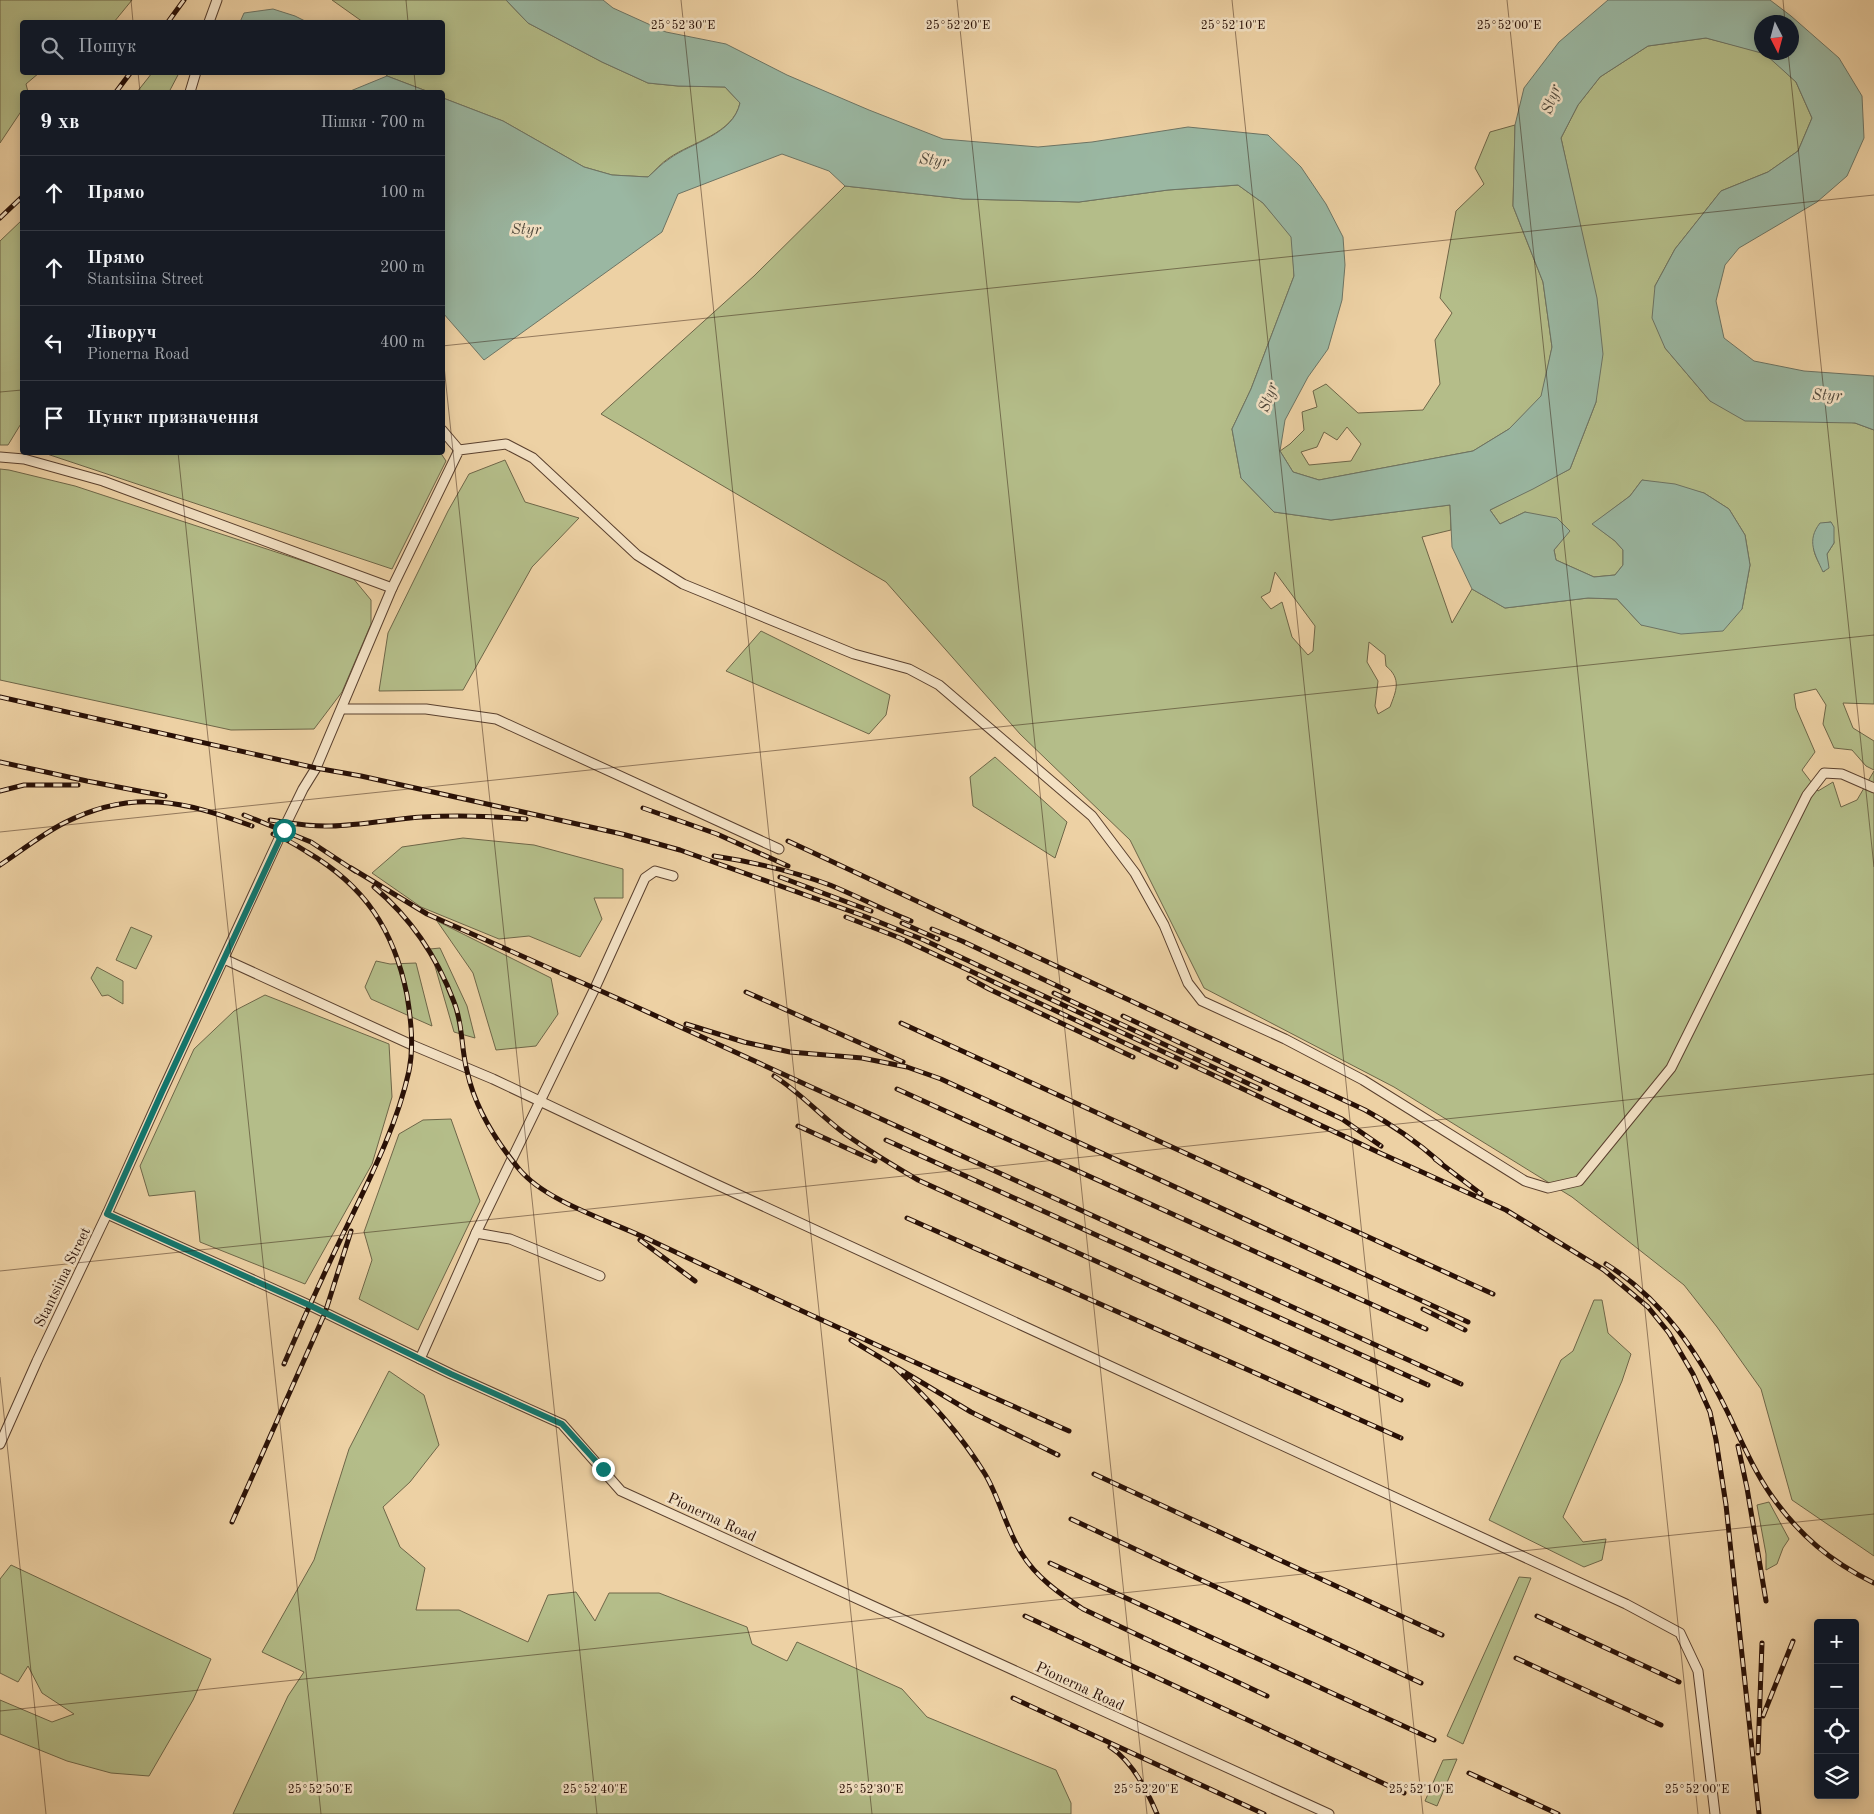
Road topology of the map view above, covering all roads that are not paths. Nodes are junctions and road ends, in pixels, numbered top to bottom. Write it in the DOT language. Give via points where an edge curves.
graph roads {
  1 [pos="217,0"];
  2 [pos="210,20"];
  3 [pos="195,75"];
  4 [pos="191,90"];
  5 [pos="445,434"];
  6 [pos="459,450"];
  7 [pos="24,456"];
  8 [pos="0,457"];
  9 [pos="392,588"];
  10 [pos="342,708"];
  11 [pos="1874,788"];
  12 [pos="780,848"];
  13 [pos="673,876"];
  14 [pos="224,959"];
  15 [pos="539,1100"];
  16 [pos="107,1214"];
  17 [pos="476,1233"];
  18 [pos="600,1276"];
  19 [pos="420,1359"];
  20 [pos="0,1444"];
  21 [pos="1329,1814"];
  22 [pos="1715,1814"];
  1 -- 2 [label="street"];
  3 -- 4 [label="street"];
  5 -- 6 [label="street"];
  6 -- 9 [label="street, Stantsiina Street"];
  6 -- 11 [label="street" via="506,444 533,458 637,555 683,584 854,654 909,669 939,685 1092,816 1135,873 1164,925 1188,983 1202,1001 1363,1080 1525,1181 1548,1188 1579,1181 1671,1068 1807,795 1824,773 1842,774"];
  7 -- 8 [label="street"];
  7 -- 9 [label="street" via="103,481"];
  9 -- 10 [label="street, Stantsiina Street"];
  10 -- 12 [label="street" via="426,709 496,719"];
  10 -- 14 [label="street, Stantsiina Street"];
  13 -- 15 [label="street" via="655,871 644,878 595,988"];
  14 -- 15 [label="street"];
  14 -- 16 [label="street, Stantsiina Street"];
  15 -- 17 [label="street"];
  15 -- 22 [label="street" via="1626,1604 1680,1633 1698,1672"];
  16 -- 19 [label="street, Pionerna Road"];
  16 -- 20 [label="street, Stantsiina Street"];
  17 -- 18 [label="street" via="510,1239"];
  17 -- 19 [label="street"];
  19 -- 21 [label="street, Pionerna Road" via="562,1424 622,1491"];
}
